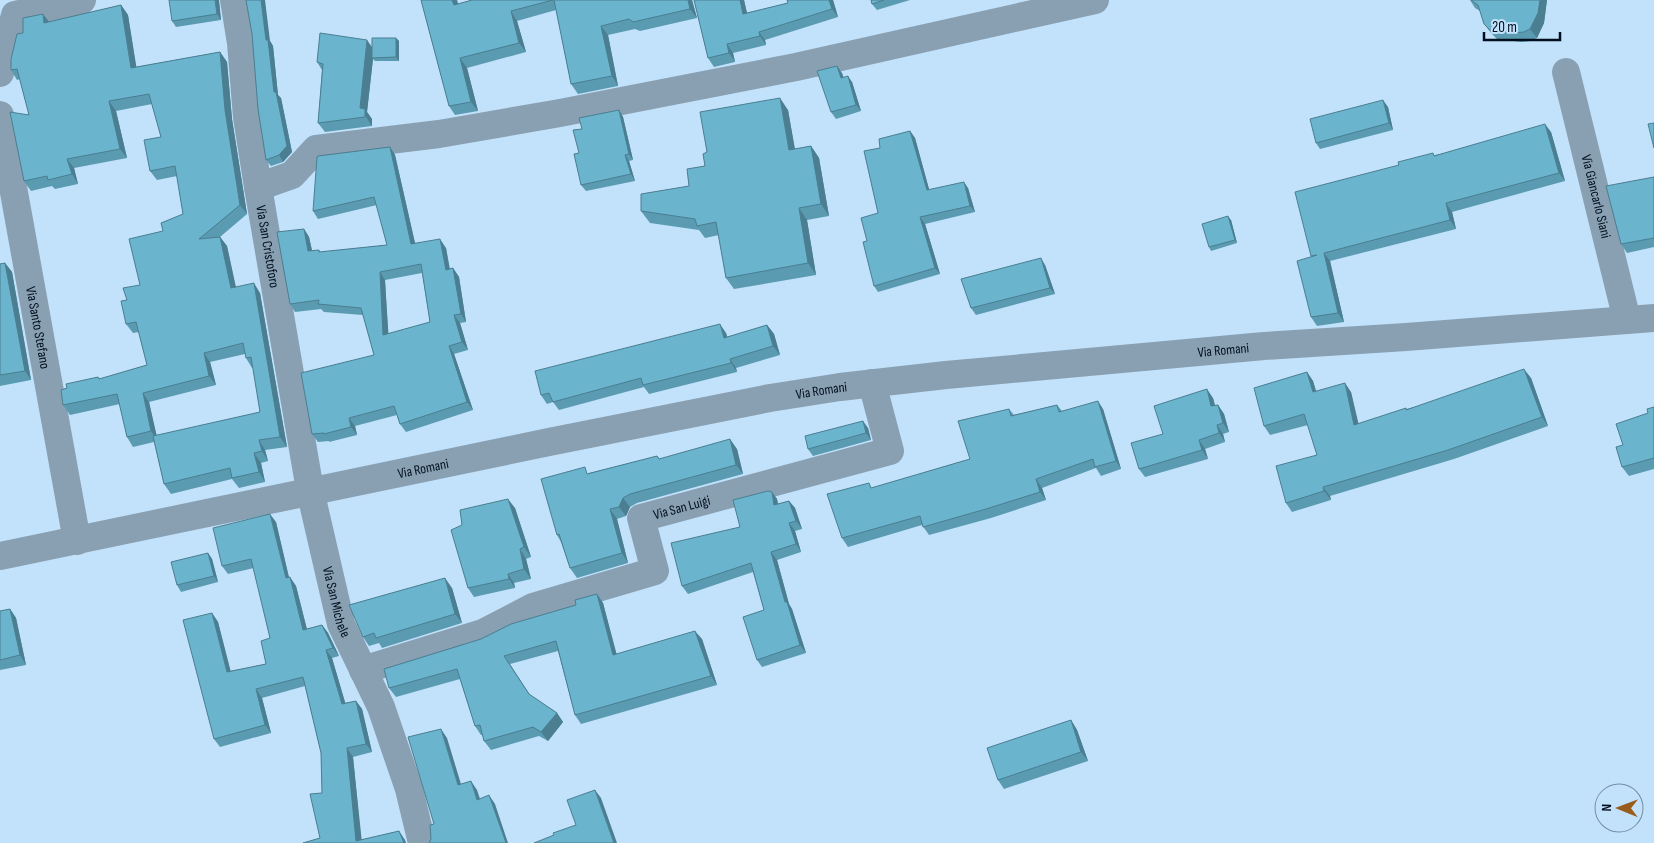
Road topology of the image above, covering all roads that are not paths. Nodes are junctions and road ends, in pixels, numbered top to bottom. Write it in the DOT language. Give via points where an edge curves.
graph roads {
  1 [pos="82,0"];
  2 [pos="234,0"];
  3 [pos="1095,0"];
  4 [pos="1566,72"];
  5 [pos="0,73"];
  6 [pos="0,115"];
  7 [pos="258,187"];
  8 [pos="1654,318"];
  9 [pos="1627,320"];
  10 [pos="872,383"];
  11 [pos="310,490"];
  12 [pos="77,541"];
  13 [pos="0,556"];
  14 [pos="364,670"];
  15 [pos="422,843"];
  1 -- 5 [label="street" via="15,15"];
  2 -- 7 [label="street, Via San Cristoforo"];
  3 -- 7 [label="street" via="796,67 560,113 439,134 316,149 292,175"];
  4 -- 9 [label="street, Via Giancarlo Siani"];
  6 -- 12 [label="street, Via Santo Stefano"];
  7 -- 11 [label="street, Via San Cristoforo"];
  8 -- 9 [label="street, Via Romani"];
  9 -- 10 [label="street, Via Romani" via="1264,346"];
  10 -- 11 [label="street, Via Romani" via="770,398"];
  10 -- 14 [label="street, Via San Luigi" via="890,451 641,518 655,571 533,607 483,633"];
  11 -- 12 [label="street, Via Romani"];
  11 -- 14 [label="street, Via San Michele" via="342,624"];
  12 -- 13 [label="street, Via Romani"];
  14 -- 15 [label="street, Via San Michele" via="381,707 409,789"];
}
